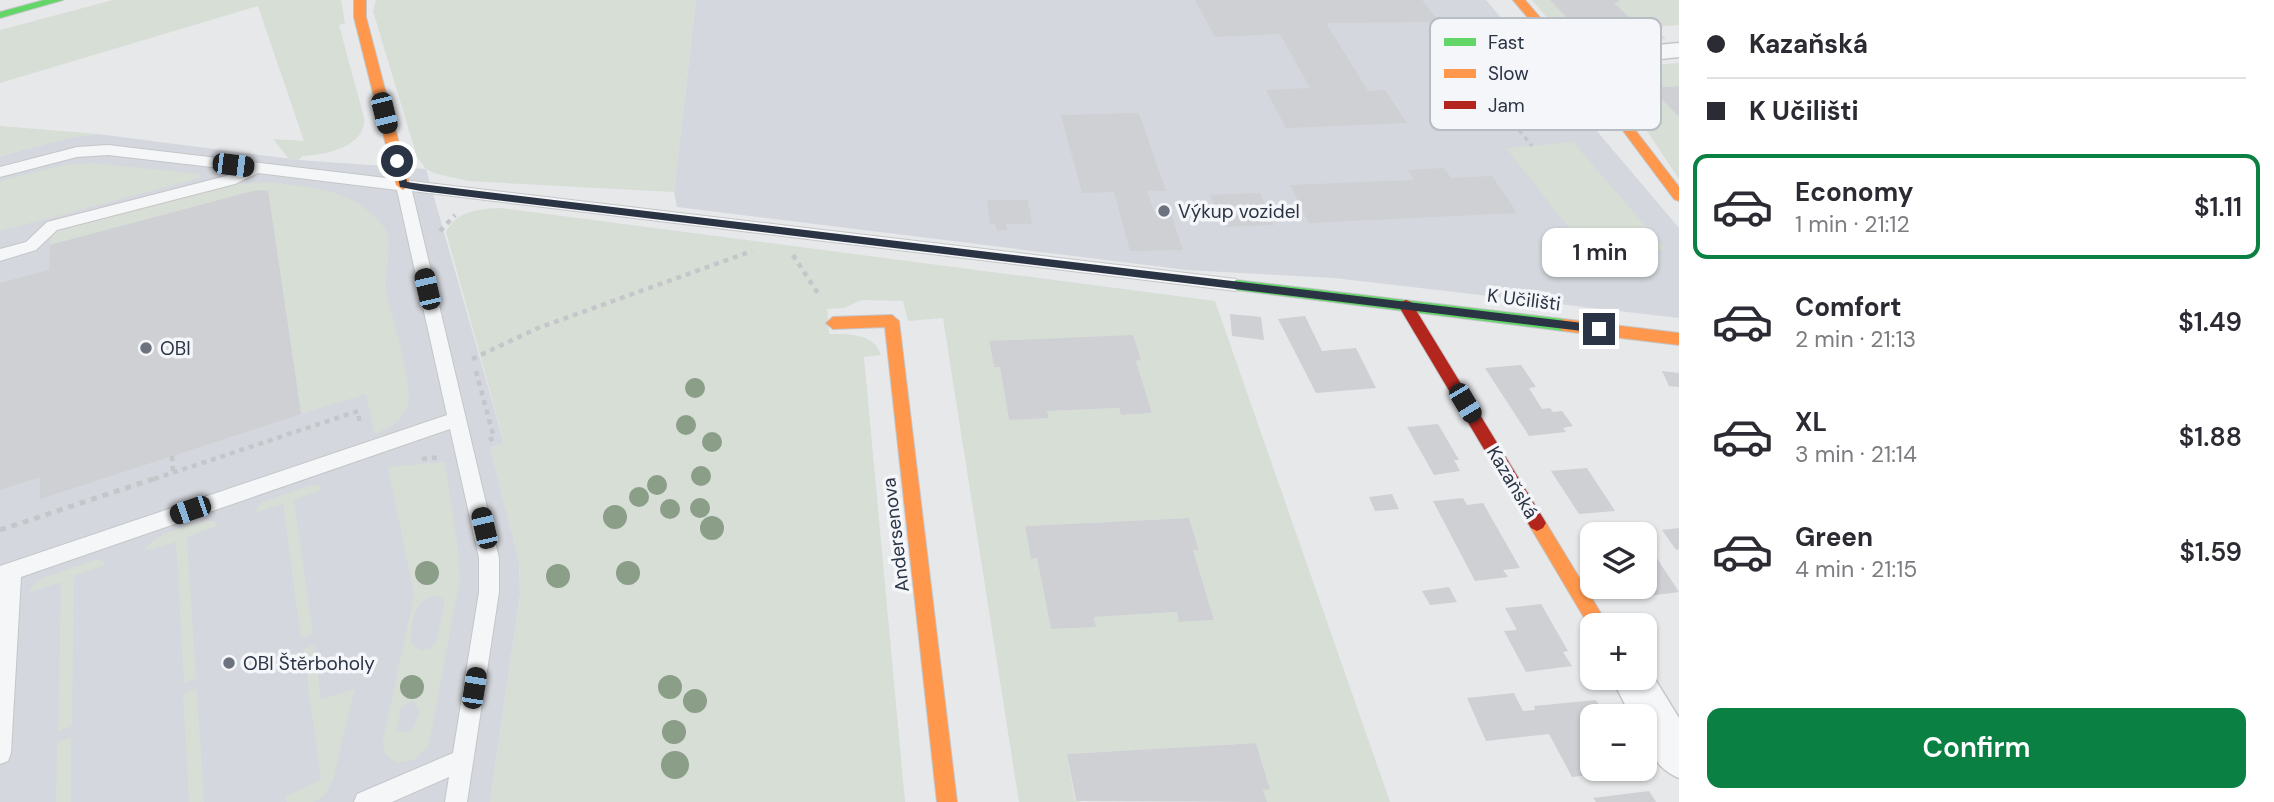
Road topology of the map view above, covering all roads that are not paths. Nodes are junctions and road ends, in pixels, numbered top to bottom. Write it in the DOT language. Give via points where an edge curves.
graph roads {
  1 [pos="57,0"];
  2 [pos="360,0"];
  3 [pos="1519,0"];
  4 [pos="0,15"];
  5 [pos="1534,18"];
  6 [pos="1679,50"];
  7 [pos="1661,52"];
  8 [pos="1629,130"];
  9 [pos="256,168"];
  10 [pos="0,172"];
  11 [pos="403,185"];
  12 [pos="1679,196"];
  13 [pos="0,255"];
  14 [pos="1236,285"];
  15 [pos="1406,306"];
  16 [pos="833,323"];
  17 [pos="1679,339"];
  18 [pos="457,419"];
  19 [pos="6,573"];
  20 [pos="1592,613"];
  21 [pos="1639,690"];
  22 [pos="0,753"];
  23 [pos="1679,757"];
  24 [pos="463,760"];
  25 [pos="365,802"];
  26 [pos="456,802"];
  27 [pos="947,802"];
  1 -- 4 [label="main road"];
  2 -- 11 [label="main road" via="360,18"];
  3 -- 5 [label="main road"];
  6 -- 7 [label="street"];
  8 -- 12 [label="main road"];
  9 -- 10 [label="lane" via="108,150 77,152"];
  9 -- 11 [label="lane"];
  9 -- 13 [label="lane" via="230,180 52,226 31,246"];
  11 -- 14 [label="lane"];
  11 -- 18 [label="lane"];
  14 -- 15 [label="main road"];
  15 -- 17 [label="main road, K Učilišti"];
  15 -- 20 [label="main road, Kazaňská"];
  16 -- 27 [label="main road, Andersenova" via="891,321"];
  18 -- 19 [label="lane"];
  18 -- 24 [label="lane" via="484,528 490,575"];
  19 -- 22 [label="lane"];
  21 -- 23 [label="street"];
  24 -- 25 [label="lane"];
  24 -- 26 [label="lane"];
}
